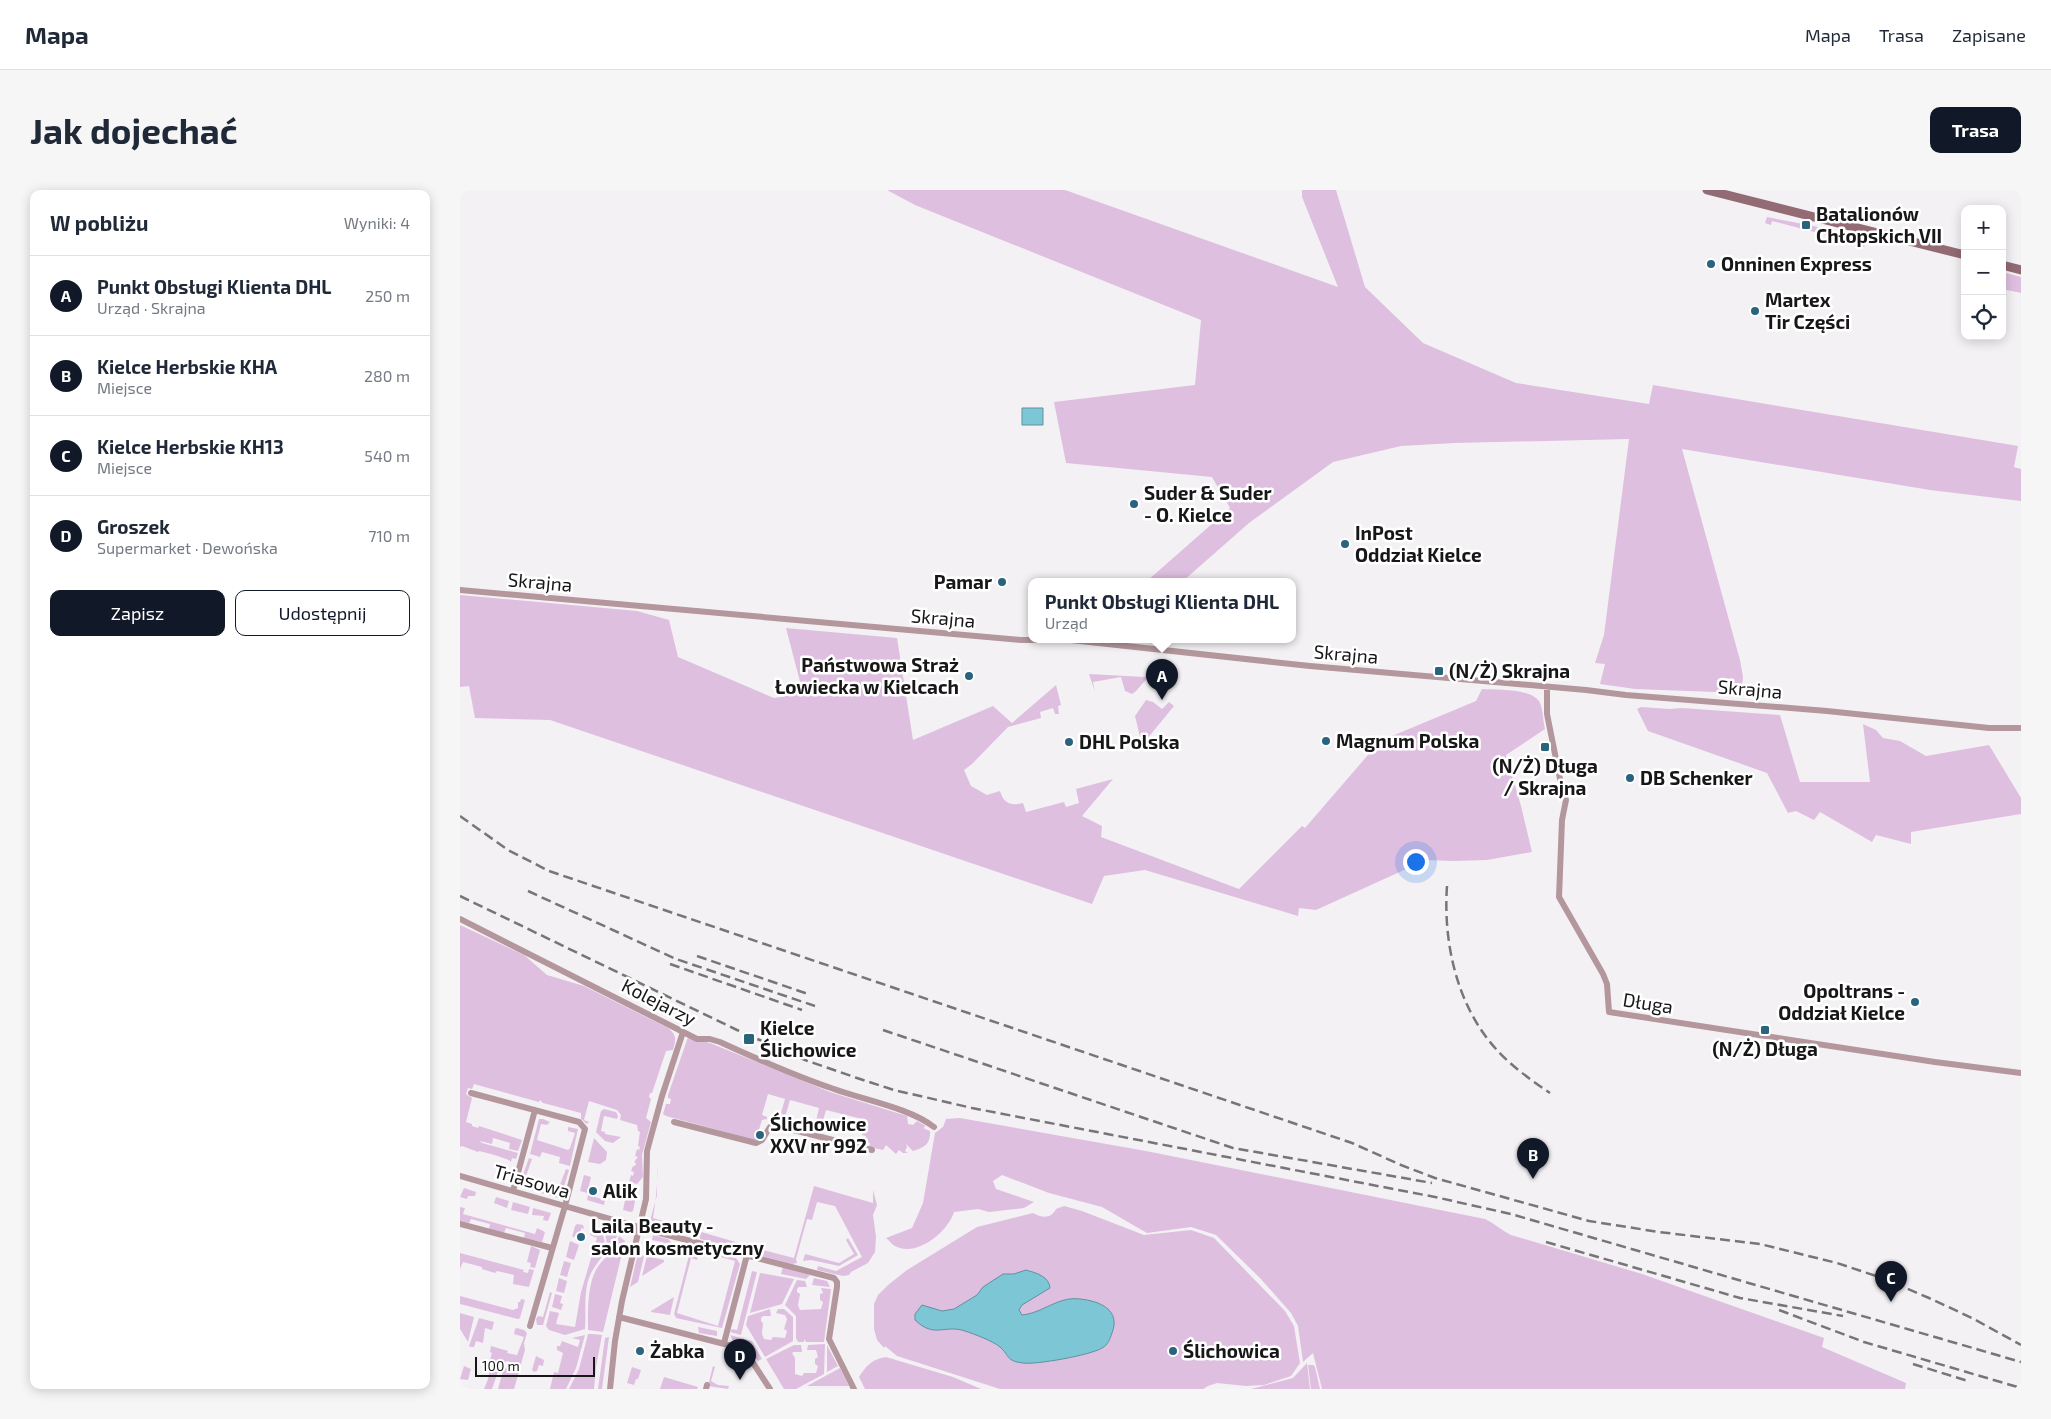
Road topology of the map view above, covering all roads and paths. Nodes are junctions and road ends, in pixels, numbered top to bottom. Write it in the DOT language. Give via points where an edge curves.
graph roads {
  1 [pos="1711,191"];
  2 [pos="1961,254"];
  3 [pos="2006,266"];
  4 [pos="2021,270"];
  5 [pos="460,590"];
  6 [pos="1028,640"];
  7 [pos="1099,643"];
  8 [pos="1547,687"];
  9 [pos="2021,728"];
  10 [pos="460,919"];
  11 [pos="683,1032"];
  12 [pos="2021,1073"];
  13 [pos="471,1092"];
  14 [pos="534,1110"];
  15 [pos="674,1122"];
  16 [pos="934,1127"];
  17 [pos="872,1150"];
  18 [pos="460,1176"];
  19 [pos="513,1191"];
  20 [pos="565,1206"];
  21 [pos="460,1224"];
  22 [pos="639,1227"];
  23 [pos="552,1248"];
  24 [pos="747,1255"];
  25 [pos="619,1316"];
  26 [pos="530,1326"];
  27 [pos="724,1344"];
  28 [pos="610,1389"];
  29 [pos="770,1389"];
  30 [pos="854,1389"];
  1 -- 2 [label="street"];
  3 -- 4 [label="street"];
  5 -- 6 [label="street, Skrajna"];
  7 -- 8 [label="street, Skrajna"];
  8 -- 9 [label="street, Skrajna" via="1989,728"];
  8 -- 12 [label="street, Długa" via="1547,714 1566,800 1562,820 1559,897 1606,979 1609,1012"];
  10 -- 11 [label="street, Kolejarzy"];
  11 -- 16 [label="street, Kolejarzy" via="697,1039 720,1042 834,1090 901,1110"];
  11 -- 22 [label="street" via="647,1151 647,1191"];
  13 -- 14 [label="street"];
  14 -- 19 [label="street"];
  14 -- 20 [label="street" via="579,1122 585,1129"];
  15 -- 17 [label="street" via="756,1143 774,1125"];
  18 -- 19 [label="street, Triasowa"];
  19 -- 20 [label="street, Triasowa"];
  20 -- 22 [label="street, Triasowa"];
  20 -- 23 [label="street"];
  21 -- 23 [label="street"];
  22 -- 24 [label="street, Triasowa"];
  22 -- 25 [label="street"];
  23 -- 26 [label="street"];
  24 -- 27 [label="street"];
  24 -- 30 [label="street, Triasowa" via="836,1280 829,1339"];
  25 -- 27 [label="street"];
  25 -- 28 [label="street"];
  27 -- 29 [label="street" via="746,1350"];
}
